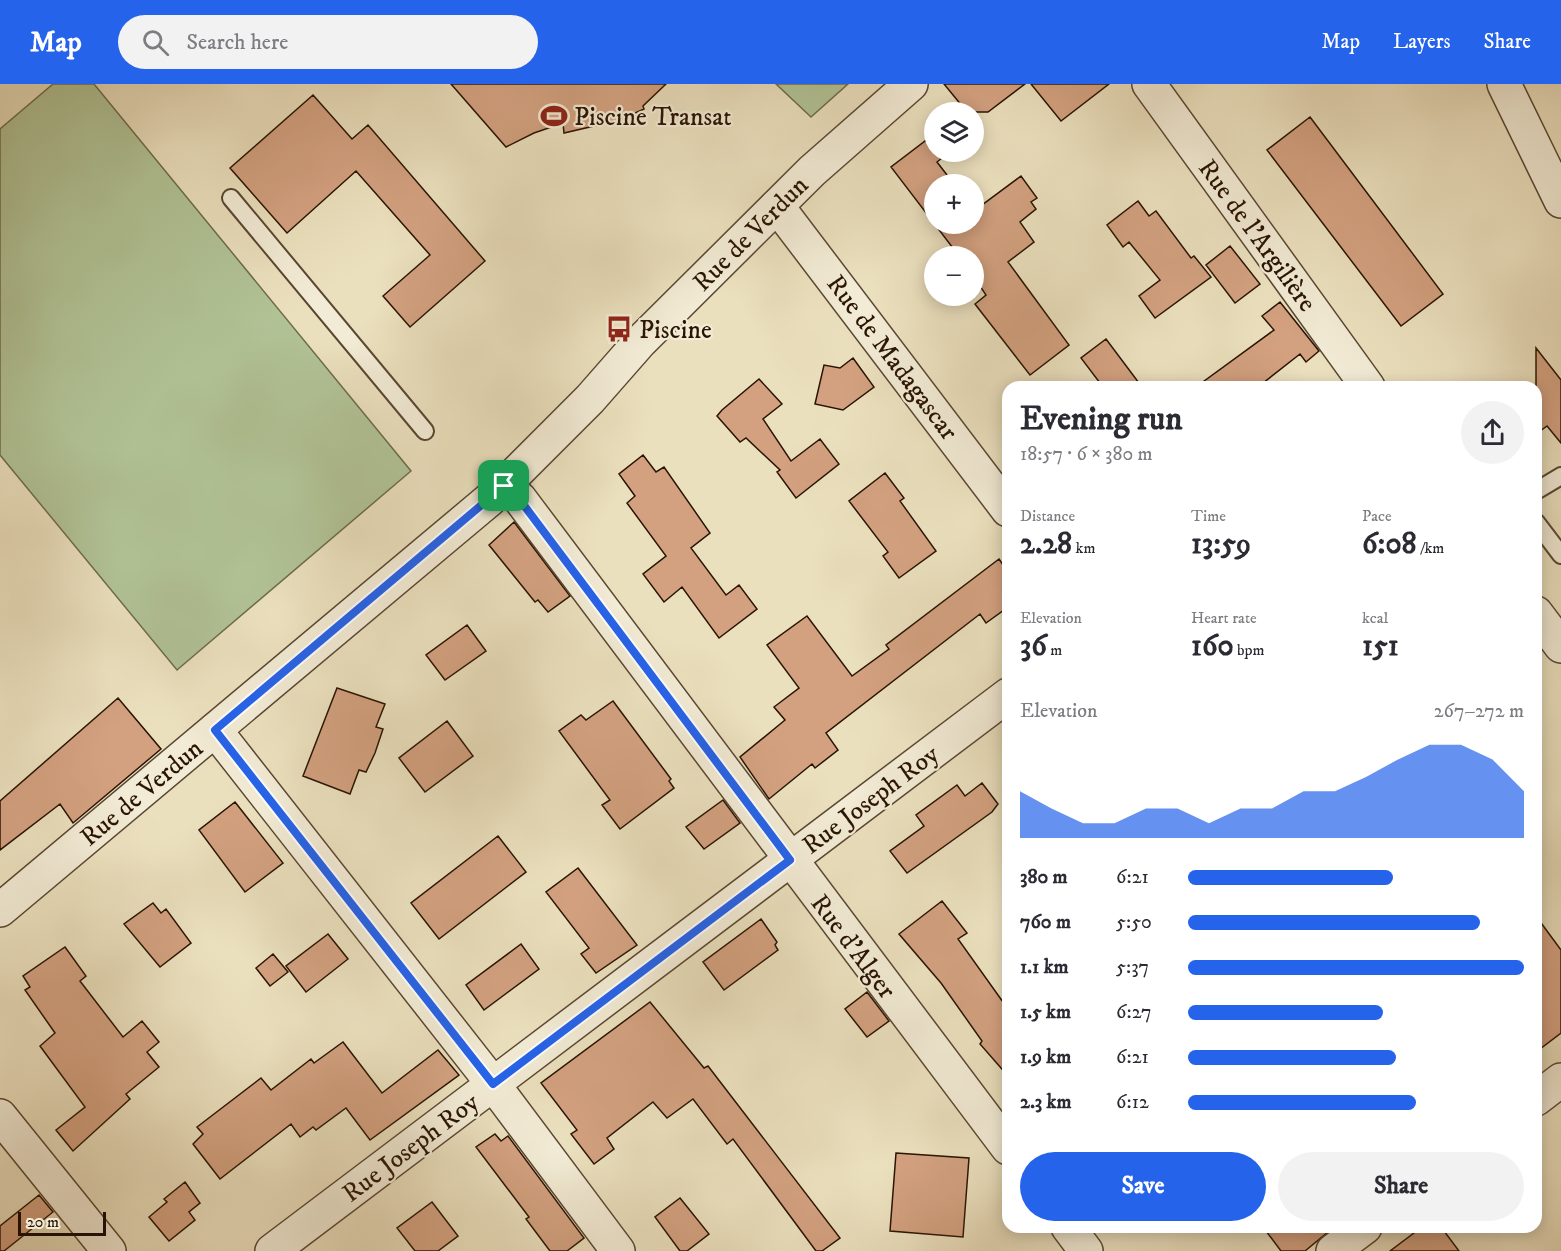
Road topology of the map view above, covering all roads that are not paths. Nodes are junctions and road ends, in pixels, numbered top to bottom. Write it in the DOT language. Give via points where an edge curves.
graph roads {
  1 [pos="910,84"];
  2 [pos="1149,84"];
  3 [pos="1504,84"];
  4 [pos="231,198"];
  5 [pos="1561,201"];
  6 [pos="777,206"];
  7 [pos="1364,381"];
  8 [pos="425,431"];
  9 [pos="1561,476"];
  10 [pos="504,486"];
  11 [pos="1542,487"];
  12 [pos="1002,502"];
  13 [pos="1542,530"];
  14 [pos="1561,555"];
  15 [pos="1542,621"];
  16 [pos="1561,646"];
  17 [pos="1002,700"];
  18 [pos="215,730"];
  19 [pos="790,860"];
  20 [pos="0,910"];
  21 [pos="1561,1080"];
  22 [pos="493,1084"];
  23 [pos="1542,1094"];
  24 [pos="0,1116"];
  25 [pos="1002,1140"];
  26 [pos="1072,1233"];
  27 [pos="1357,1233"];
  28 [pos="109,1251"];
  29 [pos="272,1251"];
  30 [pos="618,1251"];
  31 [pos="1086,1251"];
  32 [pos="1333,1251"];
  1 -- 6 [label="street, Rue de Verdun"];
  2 -- 7 [label="street, Rue de l'Argilière"];
  3 -- 5 [label="street"];
  4 -- 8 [label="lane"];
  6 -- 10 [label="street, Rue de Verdun" via="640,342"];
  6 -- 12 [label="street, Rue de Madagascar"];
  9 -- 11 [label="lane"];
  10 -- 18 [label="street, Rue de Verdun"];
  10 -- 19 [label="street, Rue d'Alger" via="520,500"];
  13 -- 14 [label="lane"];
  15 -- 16 [label="street"];
  17 -- 19 [label="street, Rue Joseph Roy"];
  18 -- 20 [label="street, Rue de Verdun"];
  18 -- 22 [label="street"];
  19 -- 22 [label="street, Rue Joseph Roy"];
  19 -- 25 [label="street, Rue d'Alger"];
  21 -- 23 [label="street"];
  22 -- 29 [label="street, Rue Joseph Roy"];
  22 -- 30 [label="street"];
  24 -- 28 [label="street"];
  26 -- 31 [label="street"];
  27 -- 32 [label="street"];
}
